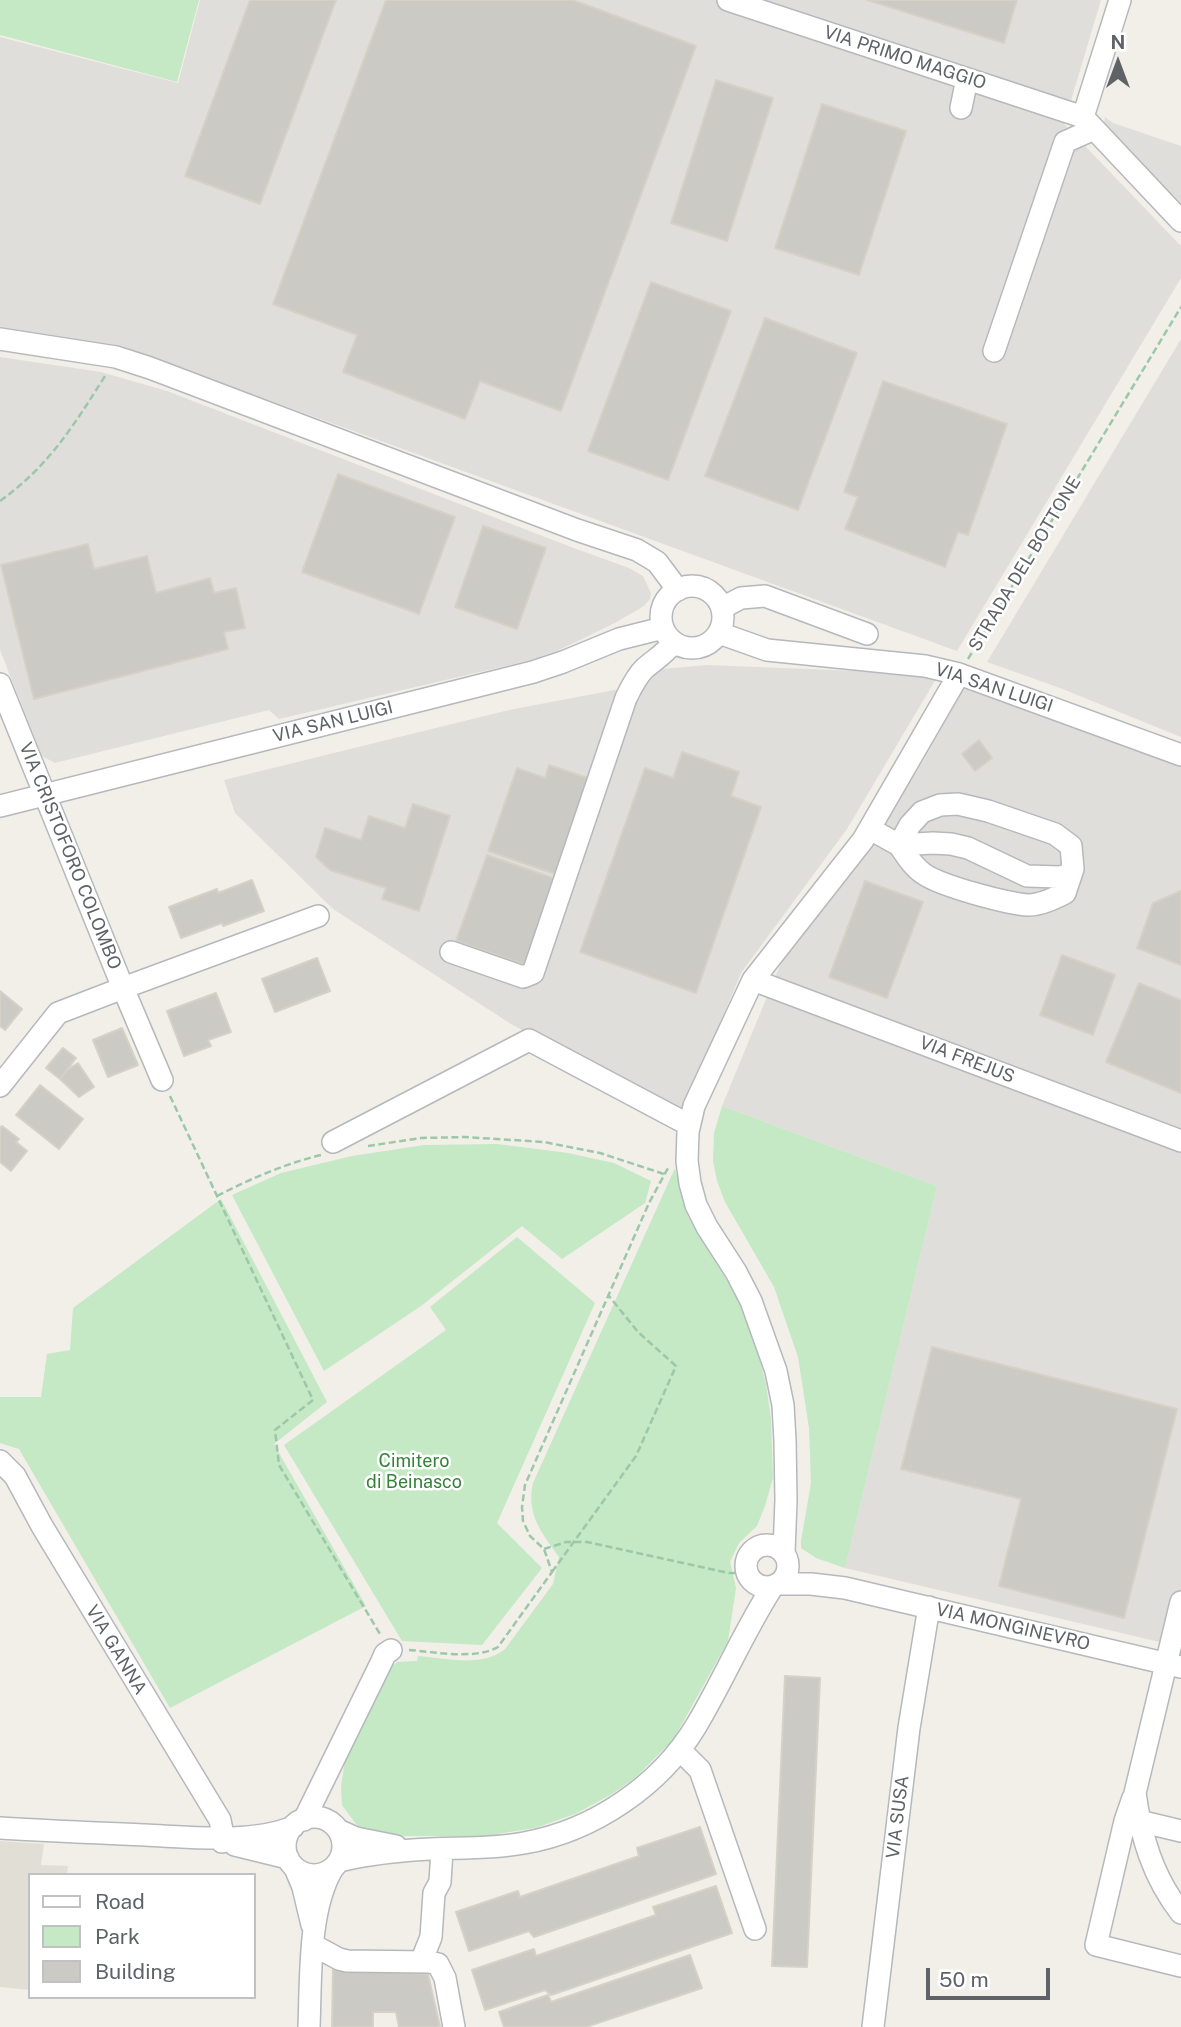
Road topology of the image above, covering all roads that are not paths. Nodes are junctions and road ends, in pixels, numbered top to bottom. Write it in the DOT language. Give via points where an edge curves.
graph roads {
  1 [pos="728,0"];
  2 [pos="1120,0"];
  3 [pos="967,79"];
  4 [pos="961,108"];
  5 [pos="1088,123"];
  6 [pos="1181,221"];
  7 [pos="0,339"];
  8 [pos="994,351"];
  9 [pos="678,590"];
  10 [pos="722,608"];
  11 [pos="719,633"];
  12 [pos="867,634"];
  13 [pos="668,635"];
  14 [pos="959,674"];
  15 [pos="0,684"];
  16 [pos="1181,755"];
  17 [pos="45,794"];
  18 [pos="0,806"];
  19 [pos="870,829"];
  20 [pos="899,845"];
  21 [pos="1073,869"];
  22 [pos="318,916"];
  23 [pos="451,952"];
  24 [pos="753,980"];
  25 [pos="123,988"];
  26 [pos="162,1080"];
  27 [pos="0,1086"];
  28 [pos="692,1116"];
  29 [pos="1181,1141"];
  30 [pos="331,1147"];
  31 [pos="0,1461"];
  32 [pos="785,1482"];
  33 [pos="758,1546"];
  34 [pos="785,1555"];
  35 [pos="747,1575"];
  36 [pos="776,1585"];
  37 [pos="845,1588"];
  38 [pos="1181,1602"];
  39 [pos="929,1607"];
  40 [pos="742,1640"];
  41 [pos="391,1650"];
  42 [pos="1173,1665"];
  43 [pos="680,1750"];
  44 [pos="334,1758"];
  45 [pos="1135,1793"];
  46 [pos="1139,1821"];
  47 [pos="299,1823"];
  48 [pos="335,1827"];
  49 [pos="0,1828"];
  50 [pos="1181,1831"];
  51 [pos="222,1840"];
  52 [pos="428,1850"];
  53 [pos="292,1863"];
  54 [pos="336,1864"];
  55 [pos="1181,1913"];
  56 [pos="755,1929"];
  57 [pos="313,1940"];
  58 [pos="421,1962"];
  59 [pos="1181,1966"];
  60 [pos="309,2027"];
  61 [pos="454,2027"];
  62 [pos="873,2027"];
  1 -- 3 [label="street, VIA PRIMO MAGGIO"];
  2 -- 5 [label="street"];
  3 -- 4 [label="street"];
  3 -- 5 [label="street, VIA PRIMO MAGGIO"];
  5 -- 6 [label="street, VIA PRIMO MAGGIO"];
  5 -- 8 [label="street" via="1065,142"];
  7 -- 9 [label="street" via="116,358 183,380 637,550 657,562"];
  9 -- 10 [label="street" via="706,589"];
  9 -- 13 [label="street" via="668,598 661,614"];
  10 -- 11 [label="street"];
  10 -- 12 [label="street" via="741,598 765,597"];
  11 -- 13 [label="street, VIA SAN LUIGI" via="697,648 684,648"];
  11 -- 14 [label="street, VIA SAN LUIGI" via="767,650 925,666"];
  13 -- 17 [label="street, VIA SAN LUIGI" via="620,639 533,672"];
  13 -- 23 [label="street" via="666,652 644,669 625,698 533,973 523,977"];
  14 -- 16 [label="street, VIA SAN LUIGI"];
  14 -- 19 [label="street"];
  15 -- 17 [label="street, VIA CRISTOFORO COLOMBO"];
  17 -- 18 [label="street, VIA SAN LUIGI"];
  17 -- 25 [label="street, VIA CRISTOFORO COLOMBO"];
  19 -- 20 [label="street"];
  19 -- 24 [label="street"];
  20 -- 21 [label="street" via="968,848 1027,876 1066,876"];
  20 -- 21 [label="street" via="923,874 1031,905 1065,893"];
  20 -- 21 [label="street" via="922,812 958,804 1055,834 1071,846"];
  22 -- 25 [label="street, VIA CRISTOFORO COLOMBO"];
  24 -- 28 [label="street"];
  24 -- 29 [label="street, VIA FREJUS"];
  25 -- 26 [label="street, VIA CRISTOFORO COLOMBO"];
  25 -- 27 [label="street, VIA CRISTOFORO COLOMBO" via="58,1013"];
  28 -- 30 [label="street" via="530,1040"];
  28 -- 32 [label="street" via="687,1161 696,1205 751,1301 776,1371 783,1405"];
  31 -- 51 [label="street, VIA GANNA" via="15,1476 220,1820"];
  32 -- 33 [label="street"];
  32 -- 34 [label="street"];
  33 -- 34 [label="street" via="772,1545"];
  33 -- 35 [label="street" via="748,1555"];
  34 -- 36 [label="street" via="788,1569"];
  34 -- 37 [label="street, VIA MONGINEVRO"];
  35 -- 36 [label="street" via="759,1586"];
  35 -- 40 [label="street"];
  36 -- 37 [label="street, VIA MONGINEVRO"];
  36 -- 40 [label="street"];
  37 -- 39 [label="street, VIA MONGINEVRO"];
  38 -- 42 [label="street"];
  39 -- 42 [label="street, VIA MONGINEVRO"];
  39 -- 62 [label="street, VIA SUSA" via="909,1728"];
  40 -- 43 [label="street"];
  41 -- 44 [label="street"];
  42 -- 45 [label="street"];
  43 -- 52 [label="street" via="627,1799 562,1833 491,1848"];
  43 -- 56 [label="street" via="700,1770"];
  44 -- 47 [label="street"];
  44 -- 48 [label="street"];
  45 -- 46 [label="street"];
  45 -- 59 [label="street" via="1096,1945"];
  46 -- 50 [label="street"];
  46 -- 55 [label="street" via="1152,1864"];
  47 -- 48 [label="street" via="316,1818"];
  47 -- 51 [label="street" via="277,1833"];
  47 -- 53 [label="street" via="286,1841"];
  48 -- 52 [label="street" via="356,1838"];
  48 -- 54 [label="street" via="343,1846"];
  49 -- 51 [label="street"];
  51 -- 53 [label="street"];
  52 -- 54 [label="street" via="359,1856"];
  52 -- 58 [label="street" via="440,1882 434,1893 431,1937"];
  53 -- 54 [label="street" via="313,1875"];
  53 -- 57 [label="street" via="303,1887"];
  54 -- 57 [label="street" via="323,1888"];
  57 -- 58 [label="street" via="347,1961"];
  57 -- 60 [label="street"];
  58 -- 61 [label="street" via="440,1967"];
}
